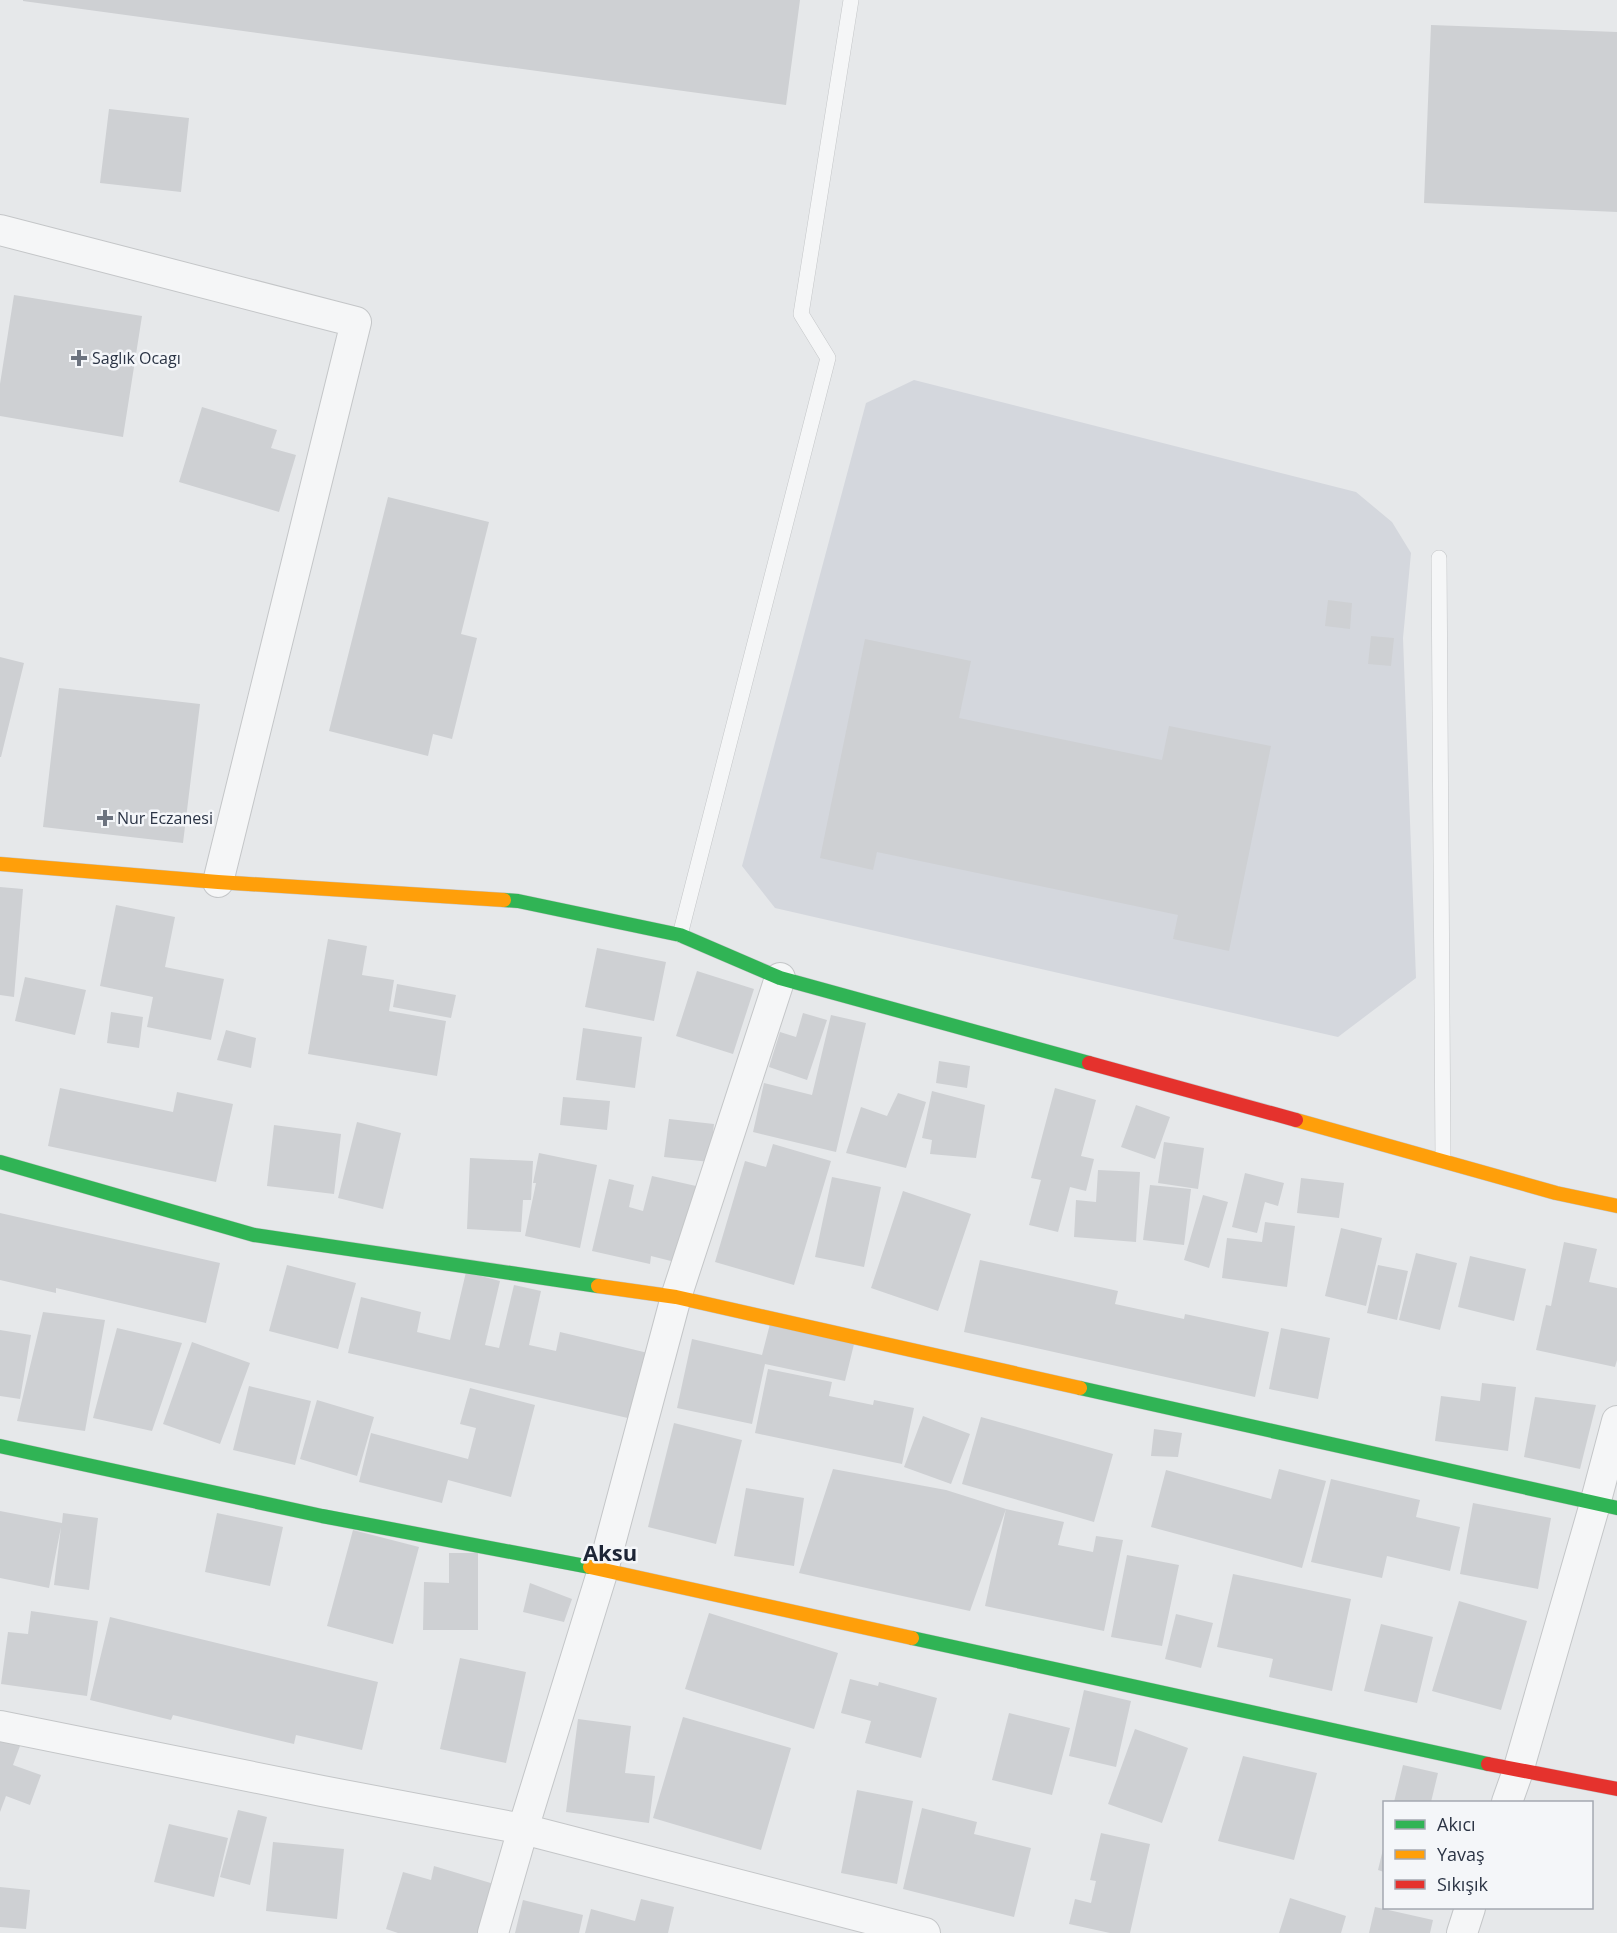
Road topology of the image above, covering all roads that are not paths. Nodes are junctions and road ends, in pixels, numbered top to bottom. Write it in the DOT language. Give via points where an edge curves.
graph roads {
  1 [pos="851,0"];
  2 [pos="1,226"];
  3 [pos="1438,558"];
  4 [pos="0,864"];
  5 [pos="219,882"];
  6 [pos="680,935"];
  7 [pos="780,978"];
  8 [pos="1443,1160"];
  9 [pos="0,1162"];
  10 [pos="1617,1206"];
  11 [pos="676,1297"];
  12 [pos="1617,1421"];
  13 [pos="0,1446"];
  14 [pos="1606,1506"];
  15 [pos="603,1570"];
  16 [pos="0,1726"];
  17 [pos="1518,1771"];
  18 [pos="1617,1789"];
  19 [pos="1508,1801"];
  20 [pos="524,1829"];
  21 [pos="1470,1909"];
  22 [pos="493,1933"];
  23 [pos="926,1933"];
  24 [pos="1461,1933"];
  1 -- 6 [label="lane" via="801,314 828,358"];
  2 -- 5 [label="street" via="356,322"];
  3 -- 8 [label="lane"];
  4 -- 5 [label="street"];
  5 -- 6 [label="street" via="518,901"];
  6 -- 7 [label="street"];
  7 -- 8 [label="street"];
  7 -- 11 [label="street"];
  8 -- 10 [label="street" via="1556,1193"];
  9 -- 11 [label="street" via="254,1235"];
  11 -- 14 [label="street"];
  11 -- 15 [label="street"];
  12 -- 14 [label="street"];
  13 -- 15 [label="street" via="322,1516"];
  14 -- 17 [label="street"];
  15 -- 17 [label="street"];
  15 -- 20 [label="street"];
  16 -- 20 [label="street"];
  17 -- 18 [label="street"];
  17 -- 19 [label="street"];
  20 -- 22 [label="street"];
  20 -- 23 [label="street"];
  21 -- 24 [label="street"];
}
